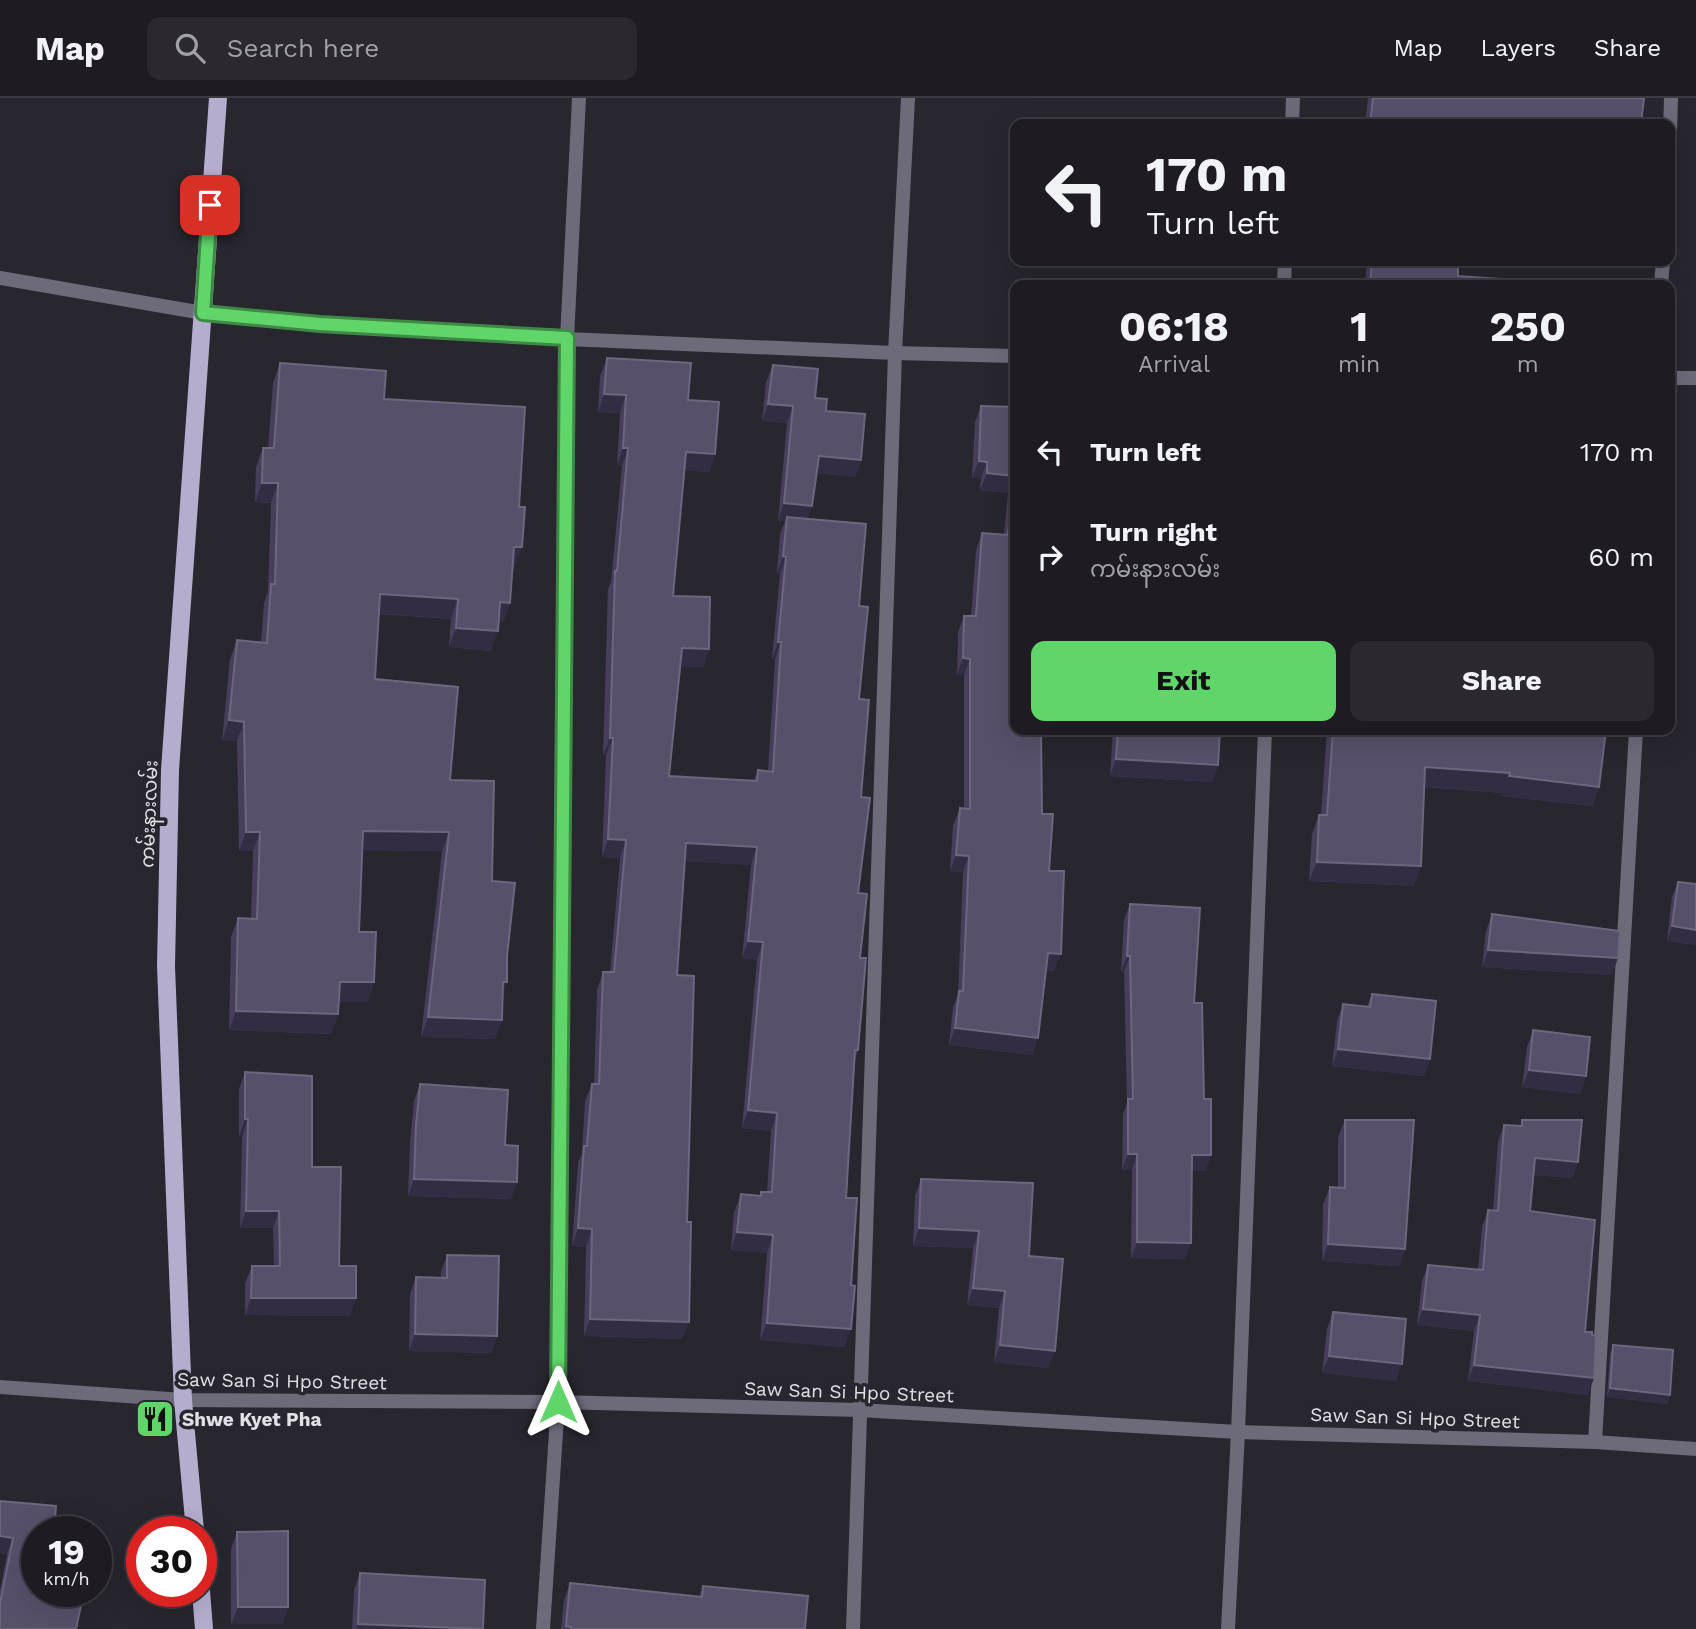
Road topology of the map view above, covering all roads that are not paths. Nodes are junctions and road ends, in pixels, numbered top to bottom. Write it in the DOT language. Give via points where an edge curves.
graph roads {
  1 [pos="218,98"];
  2 [pos="579,98"];
  3 [pos="908,98"];
  4 [pos="1293,98"];
  5 [pos="1671,98"];
  6 [pos="1292,119"];
  7 [pos="1670,119"];
  8 [pos="0,278"];
  9 [pos="203,313"];
  10 [pos="567,338"];
  11 [pos="895,353"];
  12 [pos="1010,356"];
  13 [pos="1675,378"];
  14 [pos="1696,378"];
  15 [pos="1265,735"];
  16 [pos="1636,735"];
  17 [pos="0,1387"];
  18 [pos="183,1401"];
  19 [pos="558,1402"];
  20 [pos="859,1410"];
  21 [pos="1238,1432"];
  22 [pos="1595,1442"];
  23 [pos="1696,1449"];
  24 [pos="194,1516"];
  25 [pos="202,1607"];
  26 [pos="204,1629"];
  27 [pos="542,1629"];
  28 [pos="853,1629"];
  29 [pos="1228,1629"];
  1 -- 9 [label="main road, ကမ်းနားလမ်း"];
  2 -- 10 [label="street"];
  3 -- 11 [label="street"];
  4 -- 6 [label="street"];
  5 -- 7 [label="street"];
  8 -- 9 [label="street"];
  9 -- 10 [label="street"];
  9 -- 18 [label="main road, ကမ်းနားလမ်း" via="170,771 166,966"];
  10 -- 11 [label="street"];
  10 -- 19 [label="street"];
  11 -- 12 [label="street"];
  11 -- 20 [label="street"];
  13 -- 14 [label="street"];
  15 -- 21 [label="street"];
  16 -- 22 [label="street"];
  17 -- 18 [label="street, Saw San Si Hpo Street"];
  18 -- 19 [label="street, Saw San Si Hpo Street"];
  18 -- 24 [label="main road, ကမ်းနားလမ်း"];
  19 -- 20 [label="street, Saw San Si Hpo Street"];
  19 -- 27 [label="street"];
  20 -- 21 [label="street, Saw San Si Hpo Street"];
  20 -- 28 [label="street"];
  21 -- 22 [label="street, Saw San Si Hpo Street"];
  21 -- 29 [label="street"];
  22 -- 23 [label="street, Saw San Si Hpo Street"];
  25 -- 26 [label="main road"];
}
